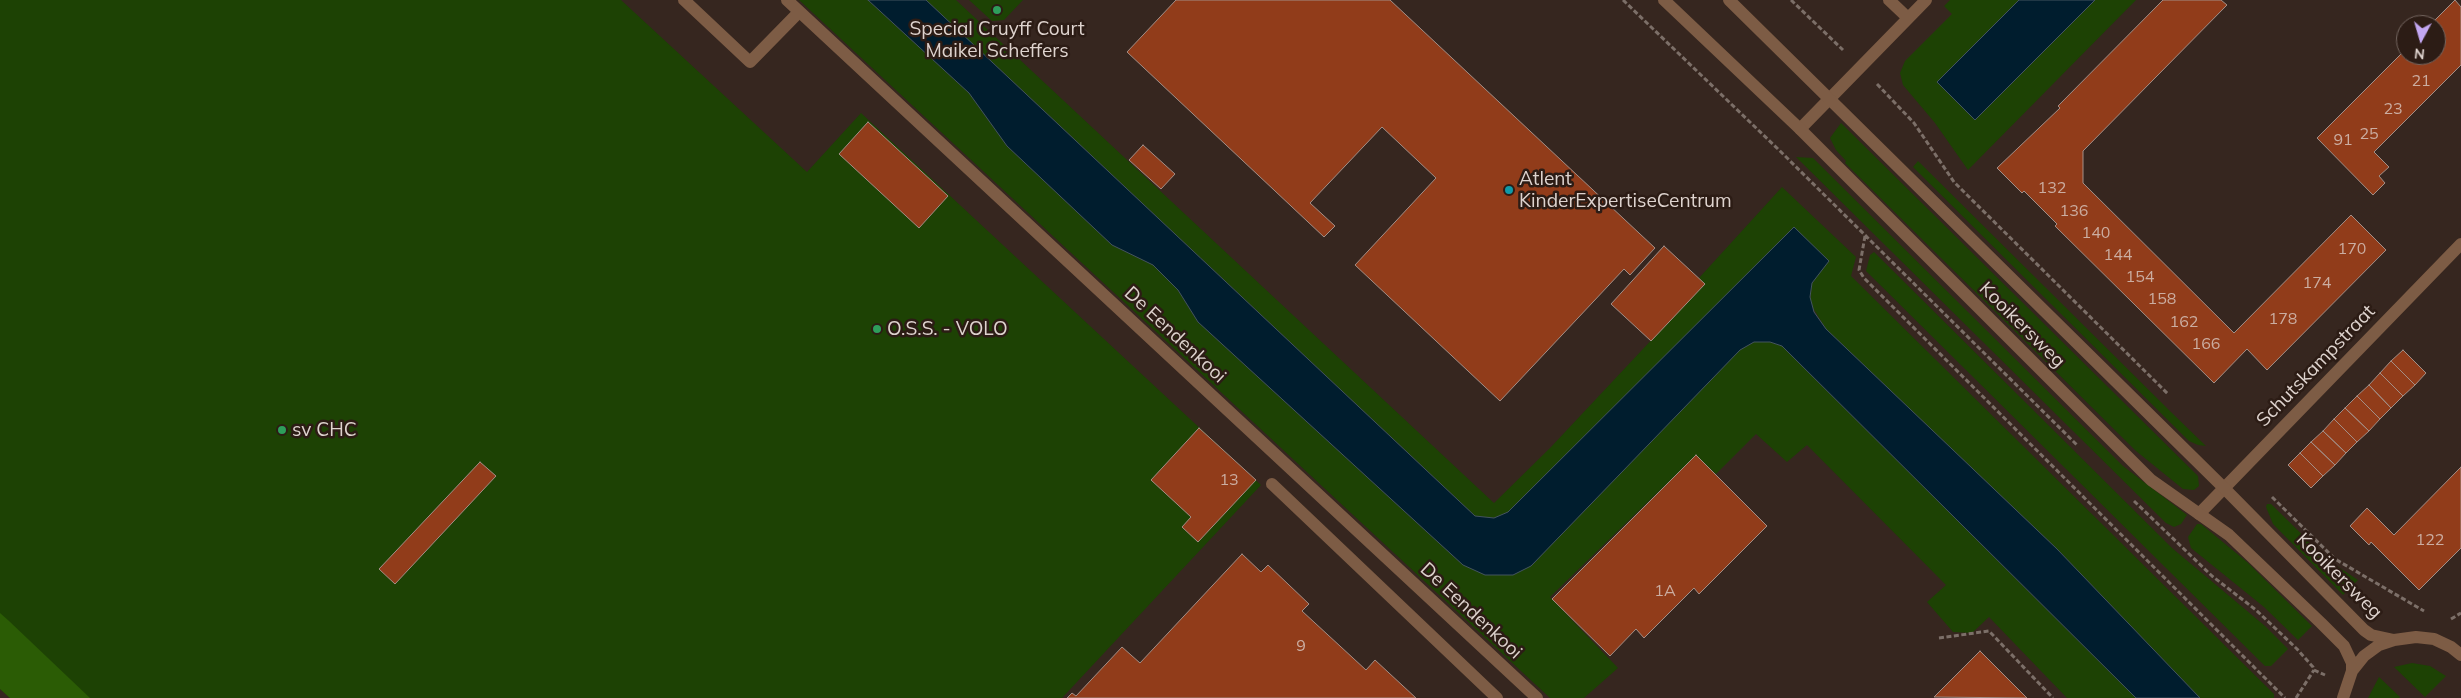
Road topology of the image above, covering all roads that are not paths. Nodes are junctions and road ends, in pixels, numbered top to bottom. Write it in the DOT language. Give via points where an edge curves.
graph roads {
  1 [pos="684,0"];
  2 [pos="787,0"];
  3 [pos="1664,0"];
  4 [pos="1729,0"];
  5 [pos="1889,0"];
  6 [pos="1926,0"];
  7 [pos="799,12"];
  8 [pos="1908,18"];
  9 [pos="1830,98"];
  10 [pos="1800,129"];
  11 [pos="2461,244"];
  12 [pos="1272,484"];
  13 [pos="2224,488"];
  14 [pos="2199,514"];
  15 [pos="2394,640"];
  16 [pos="2458,650"];
  17 [pos="2352,671"];
  18 [pos="1498,698"];
  19 [pos="1537,698"];
  20 [pos="2343,698"];
  1 -- 7 [label="street" via="750,62"];
  2 -- 7 [label="street, De Eendenkooi"];
  3 -- 10 [label="street, Kooikersweg"];
  4 -- 9 [label="street, Kooikersweg"];
  5 -- 8 [label="street"];
  6 -- 8 [label="street"];
  7 -- 19 [label="street, De Eendenkooi"];
  8 -- 9 [label="street"];
  9 -- 10 [label="street"];
  9 -- 13 [label="street, Kooikersweg"];
  10 -- 14 [label="street, Kooikersweg" via="2151,480"];
  11 -- 13 [label="street, Schutskampstraat"];
  12 -- 18 [label="street"];
  13 -- 14 [label="street, Schutskampstraat"];
  13 -- 15 [label="street, Kooikersweg" via="2364,630 2371,635"];
  14 -- 17 [label="street, Kooikersweg" via="2229,535 2344,646"];
  15 -- 16 [label="street" via="2434,639"];
  15 -- 17 [label="street" via="2379,645 2364,656"];
  17 -- 20 [label="street"];
}
